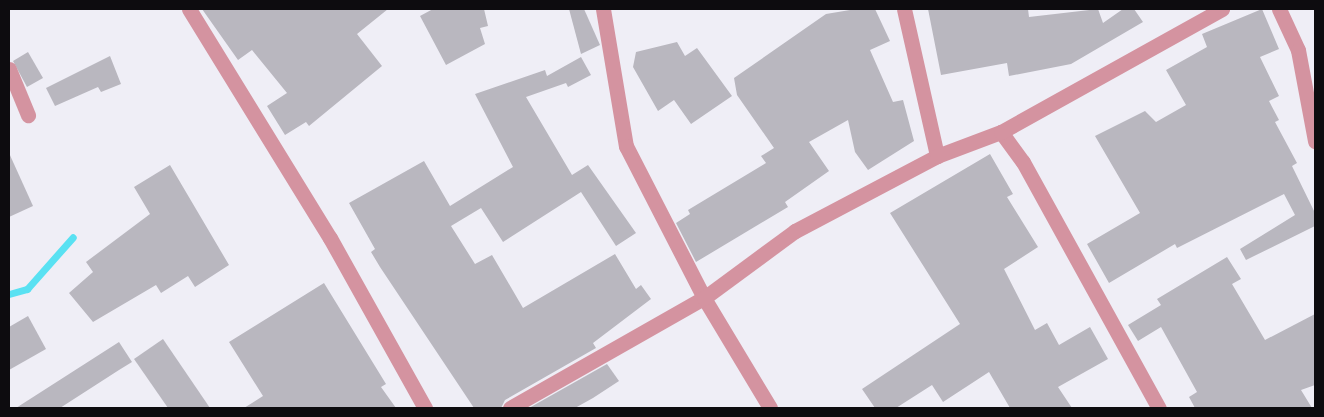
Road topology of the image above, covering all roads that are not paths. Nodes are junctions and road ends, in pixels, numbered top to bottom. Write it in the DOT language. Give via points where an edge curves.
graph roads {
  1 [pos="189,9"];
  2 [pos="603,9"];
  3 [pos="904,9"];
  4 [pos="1222,9"];
  5 [pos="1279,9"];
  6 [pos="9,69"];
  7 [pos="28,115"];
  8 [pos="1000,132"];
  9 [pos="1315,141"];
  10 [pos="936,156"];
  11 [pos="704,298"];
  12 [pos="426,408"];
  13 [pos="510,408"];
  14 [pos="770,408"];
  15 [pos="1159,408"];
  1 -- 12 [label="street" via="257,126 330,238"];
  2 -- 11 [label="street" via="626,146"];
  3 -- 10 [label="street"];
  4 -- 8 [label="street"];
  5 -- 9 [label="street" via="1298,50"];
  6 -- 7 [label="street"];
  8 -- 10 [label="street"];
  8 -- 15 [label="street" via="1023,162"];
  10 -- 11 [label="street" via="795,231"];
  11 -- 13 [label="street"];
  11 -- 14 [label="street"];
}
